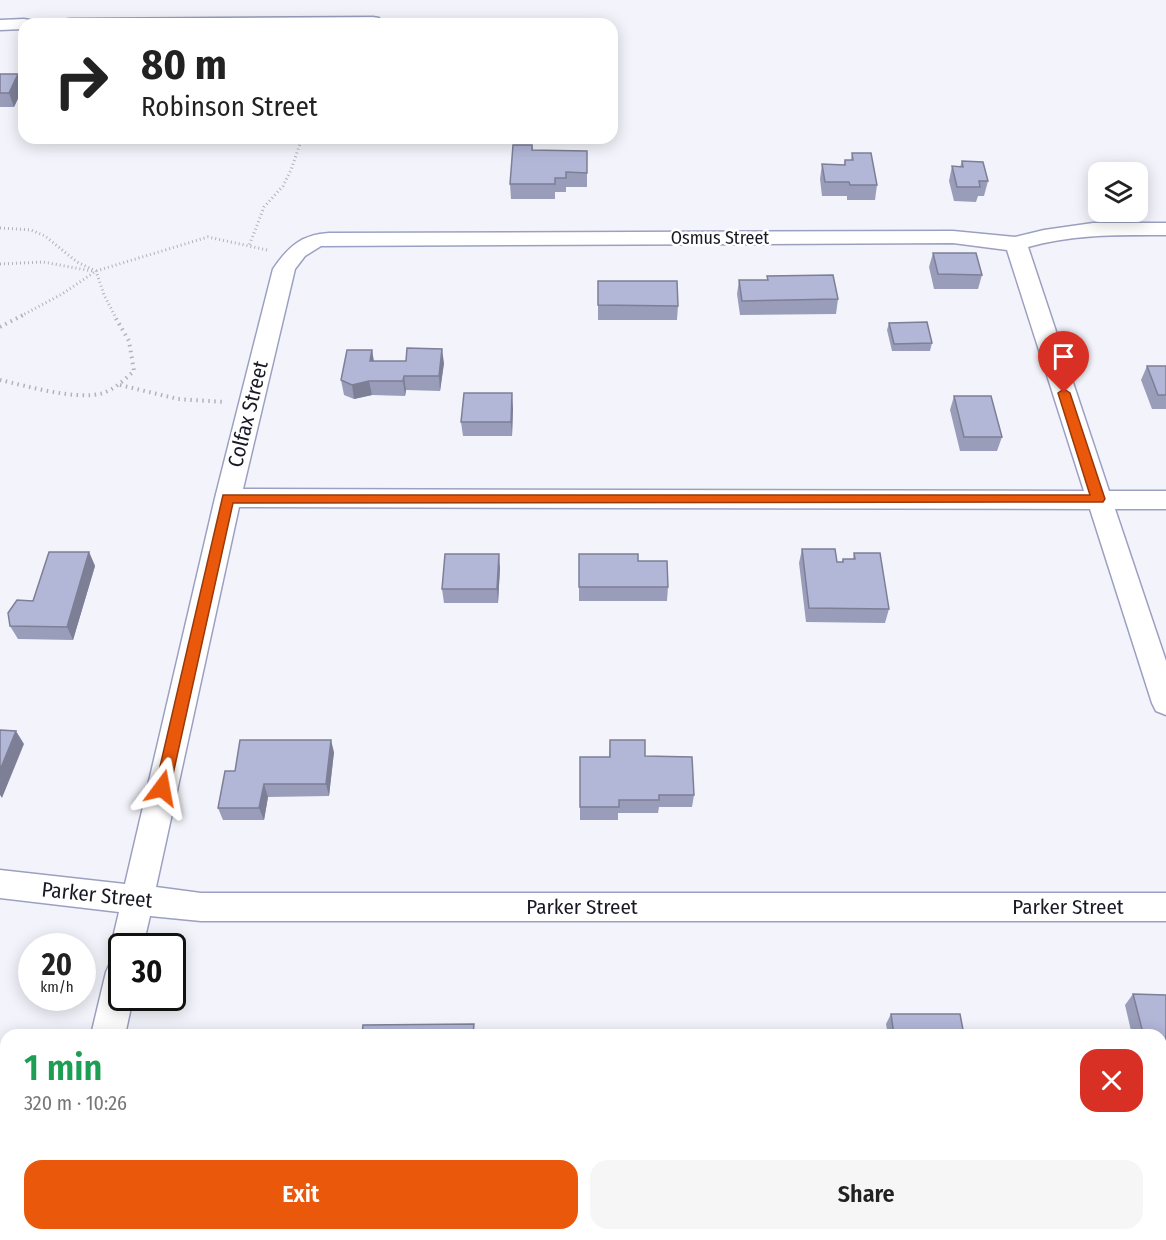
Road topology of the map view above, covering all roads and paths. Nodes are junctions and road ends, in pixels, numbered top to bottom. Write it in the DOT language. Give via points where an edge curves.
graph roads {
  1 [pos="0,24"];
  2 [pos="18,24"];
  3 [pos="300,144"];
  4 [pos="0,228"];
  5 [pos="1166,229"];
  6 [pos="1016,244"];
  7 [pos="249,246"];
  8 [pos="288,262"];
  9 [pos="0,264"];
  10 [pos="96,272"];
  11 [pos="0,327"];
  12 [pos="0,380"];
  13 [pos="119,385"];
  14 [pos="251,403"];
  15 [pos="228,498"];
  16 [pos="1098,499"];
  17 [pos="1166,500"];
  18 [pos="1166,703"];
  19 [pos="0,884"];
  20 [pos="137,900"];
  21 [pos="1166,907"];
  22 [pos="130,933"];
  23 [pos="113,1011"];
  24 [pos="109,1029"];
  1 -- 2 [label="street"];
  3 -- 7 [label="path" via="283,186 264,207"];
  4 -- 10 [label="path" via="31,230 45,236"];
  5 -- 6 [label="street, Osmus Street" via="1093,230"];
  6 -- 8 [label="street, Osmus Street" via="953,237 318,239 297,250"];
  6 -- 16 [label="street"];
  7 -- 8 [label="path"];
  7 -- 10 [label="path" via="208,237"];
  8 -- 14 [label="street, Colfax Street"];
  9 -- 10 [label="path" via="43,262"];
  10 -- 11 [label="path"];
  10 -- 13 [label="path" via="135,355 134,371"];
  12 -- 13 [label="path" via="82,394 101,394"];
  13 -- 14 [label="path" via="178,399"];
  14 -- 15 [label="street, Colfax Street"];
  15 -- 16 [label="street"];
  15 -- 20 [label="street, Colfax Street"];
  16 -- 17 [label="street"];
  16 -- 18 [label="street"];
  19 -- 20 [label="street, Parker Street"];
  20 -- 21 [label="street, Parker Street" via="201,907"];
  20 -- 22 [label="street, Colfax Street"];
  23 -- 24 [label="street"];
}
